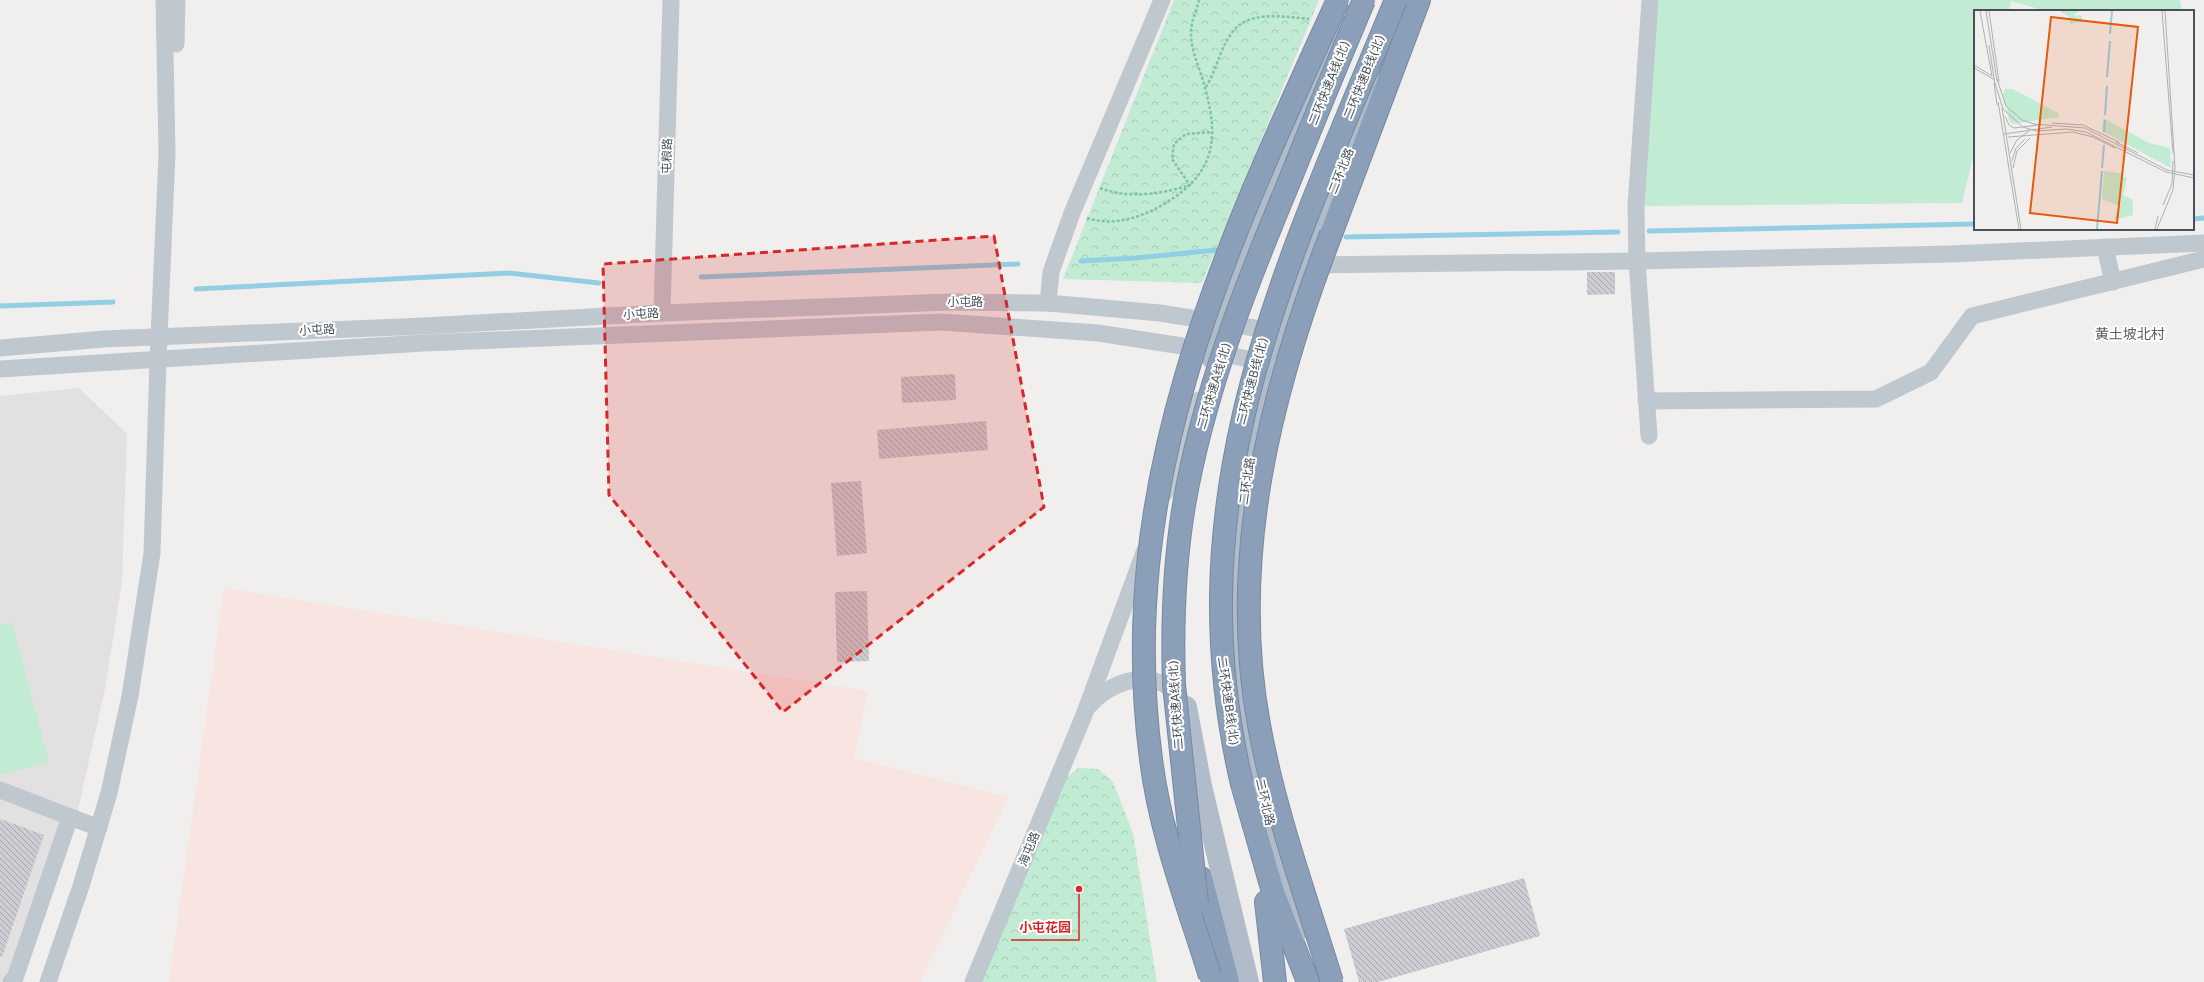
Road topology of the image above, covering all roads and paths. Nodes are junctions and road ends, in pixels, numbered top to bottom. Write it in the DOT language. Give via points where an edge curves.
graph roads {
  1 [pos="164,0"];
  2 [pos="177,0"];
  3 [pos="671,0"];
  4 [pos="1162,0"];
  5 [pos="1199,0"];
  6 [pos="1338,0"];
  7 [pos="1348,0"];
  8 [pos="1364,0"];
  9 [pos="1396,0"];
  10 [pos="1411,0"];
  11 [pos="1419,0"];
  12 [pos="1650,0"];
  13 [pos="1338,23"];
  14 [pos="1205,88"];
  15 [pos="1212,132"];
  16 [pos="1085,182"];
  17 [pos="1190,185"];
  18 [pos="1072,214"];
  19 [pos="2204,243"];
  20 [pos="2105,247"];
  21 [pos="2204,259"];
  22 [pos="1637,261"];
  23 [pos="1303,265"];
  24 [pos="2113,282"];
  25 [pos="1048,303"];
  26 [pos="662,313"];
  27 [pos="1222,322"];
  28 [pos="1280,332"];
  29 [pos="159,337"];
  30 [pos="0,348"];
  31 [pos="1212,356"];
  32 [pos="158,360"];
  33 [pos="1271,363"];
  34 [pos="0,369"];
  35 [pos="1646,401"];
  36 [pos="1649,436"];
  37 [pos="1186,709"];
  38 [pos="1084,715"];
  39 [pos="1242,784"];
  40 [pos="0,790"];
  41 [pos="70,817"];
  42 [pos="99,828"];
  43 [pos="1213,980"];
  44 [pos="11,982"];
  45 [pos="48,982"];
  46 [pos="973,982"];
  47 [pos="1248,982"];
  48 [pos="1275,982"];
  49 [pos="1308,982"];
  50 [pos="1332,982"];
  1 -- 29 [label="street" via="168,154"];
  2 -- 29 [label="street"];
  3 -- 26 [label="street, 屯粮路"];
  4 -- 16 [label="street"];
  5 -- 14 [label="path" via="1191,29 1193,56"];
  6 -- 43 [label="highway, bridge" via="1249,200 1212,294 1173,421 1158,484 1150,538 1143,650 1151,760 1166,828"];
  7 -- 13 [label="main road"];
  8 -- 43 [label="highway, 二环快速A线(北), bridge" via="1240,304 1212,389 1192,468 1179,542 1173,621 1174,692 1194,874"];
  9 -- 39 [label="highway, 二环快速B线(北), bridge" via="1282,278 1255,364 1235,449 1223,528 1220,635 1225,698"];
  10 -- 23 [label="main road, 二环北路"];
  11 -- 50 [label="highway, bridge" via="1297,328 1272,414 1253,531 1250,634 1259,723 1289,842"];
  12 -- 22 [label="street" via="1636,206"];
  13 -- 14 [label="path" via="1272,16 1243,23 1231,33"];
  13 -- 27 [label="main road" via="1250,238"];
  14 -- 15 [label="path"];
  15 -- 17 [label="path" via="1213,140 1208,162"];
  15 -- 17 [label="path" via="1186,134 1174,144 1172,159"];
  16 -- 17 [label="path" via="1104,190 1130,194 1172,190"];
  16 -- 18 [label="street"];
  17 -- 18 [label="path" via="1144,215 1118,222 1098,222"];
  18 -- 25 [label="street" via="1051,272"];
  19 -- 20 [label="street"];
  20 -- 22 [label="street" via="1950,254"];
  20 -- 24 [label="street"];
  21 -- 24 [label="street"];
  22 -- 23 [label="street"];
  22 -- 35 [label="street"];
  23 -- 28 [label="main road, 二环北路"];
  24 -- 35 [label="street" via="1972,316 1931,372 1876,399"];
  25 -- 26 [label="street, 小屯路" via="950,302"];
  25 -- 27 [label="street, 小屯路" via="1160,313"];
  26 -- 29 [label="street, 小屯路"];
  27 -- 28 [label="street, 小屯路"];
  27 -- 31 [label="main road"];
  28 -- 33 [label="main road, 二环北路"];
  29 -- 30 [label="street, 小屯路"];
  29 -- 32 [label="street"];
  31 -- 32 [label="street, 小屯路" via="1098,333 941,322 424,343"];
  31 -- 33 [label="street, 小屯路"];
  31 -- 37 [label="main road" via="1188,476 1180,554 1179,632"];
  31 -- 38 [label="street" via="1160,510"];
  32 -- 34 [label="street, 小屯路"];
  32 -- 42 [label="street" via="152,553 130,696"];
  33 -- 49 [label="main road, 二环北路" via="1259,411 1246,484 1239,557 1239,644 1250,737"];
  35 -- 36 [label="street"];
  37 -- 38 [label="street" via="1179,697 1168,687 1137,679 1120,682 1104,691"];
  37 -- 47 [label="main road" via="1201,786"];
  38 -- 46 [label="street, 海屯路"];
  39 -- 48 [label="highway" via="1263,886"];
  39 -- 49 [label="highway" via="1273,892"];
  40 -- 41 [label="street"];
  41 -- 42 [label="street"];
  41 -- 44 [label="street" via="15,978"];
  42 -- 45 [label="street"];
}
